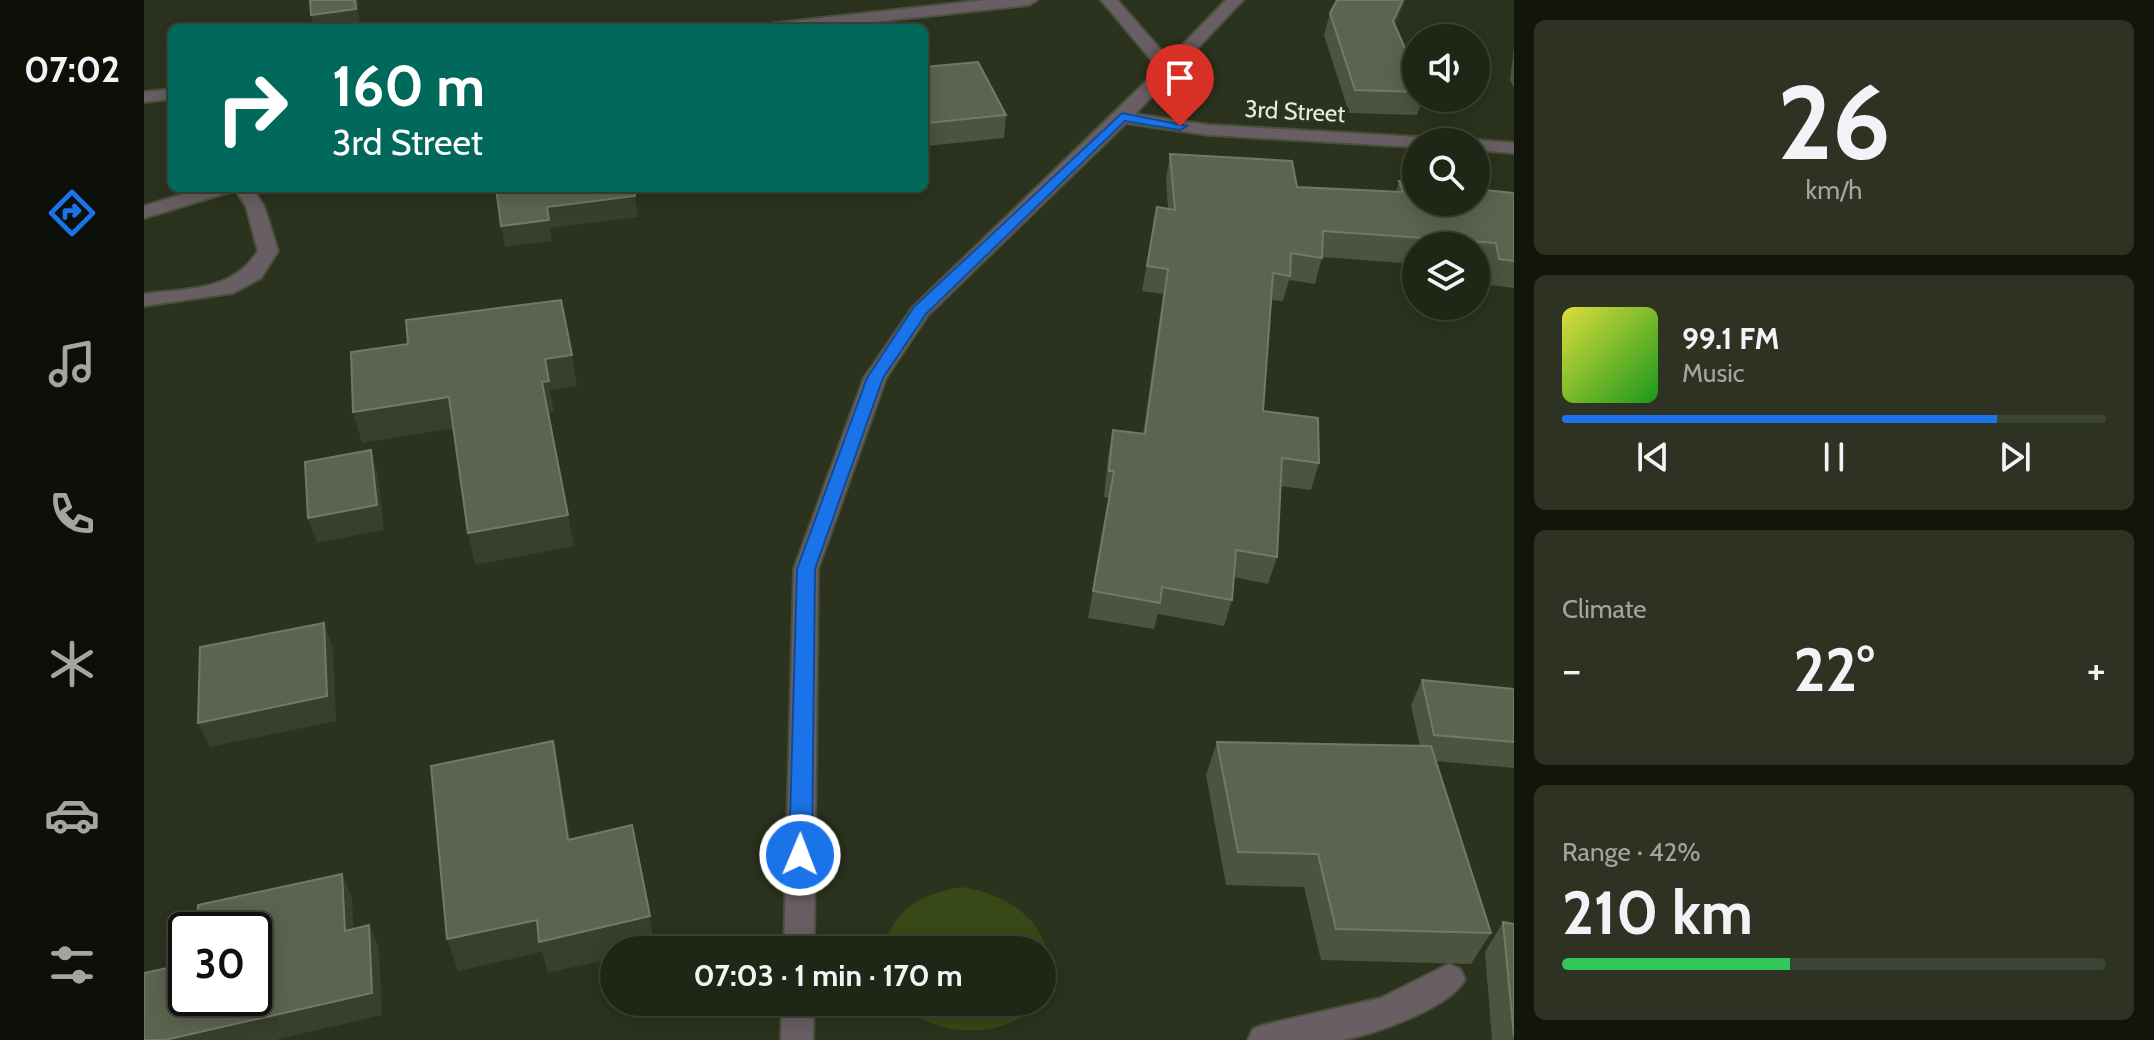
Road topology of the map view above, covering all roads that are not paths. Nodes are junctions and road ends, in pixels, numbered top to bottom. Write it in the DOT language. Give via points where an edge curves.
graph roads {
  1 [pos="1029,0"];
  2 [pos="1109,0"];
  3 [pos="1235,0"];
  4 [pos="811,24"];
  5 [pos="1169,70"];
  6 [pos="168,94"];
  7 [pos="144,97"];
  8 [pos="1122,117"];
  9 [pos="1402,141"];
  10 [pos="1490,146"];
  11 [pos="1514,148"];
  12 [pos="210,192"];
  13 [pos="246,192"];
  14 [pos="144,212"];
  15 [pos="144,300"];
  16 [pos="799,936"];
  17 [pos="1449,979"];
  18 [pos="798,1016"];
  19 [pos="797,1040"];
  20 [pos="1264,1040"];
  1 -- 4 [label="street"];
  2 -- 5 [label="street"];
  3 -- 5 [label="street"];
  5 -- 8 [label="street"];
  6 -- 7 [label="street"];
  8 -- 9 [label="street, 3rd Street" via="1209,130"];
  8 -- 16 [label="street" via="920,311 875,378 806,569"];
  10 -- 11 [label="street"];
  12 -- 14 [label="street"];
  13 -- 15 [label="street" via="268,251 254,274 226,289"];
  17 -- 20 [label="street" via="1415,1002 1375,1018"];
  18 -- 19 [label="street"];
}
